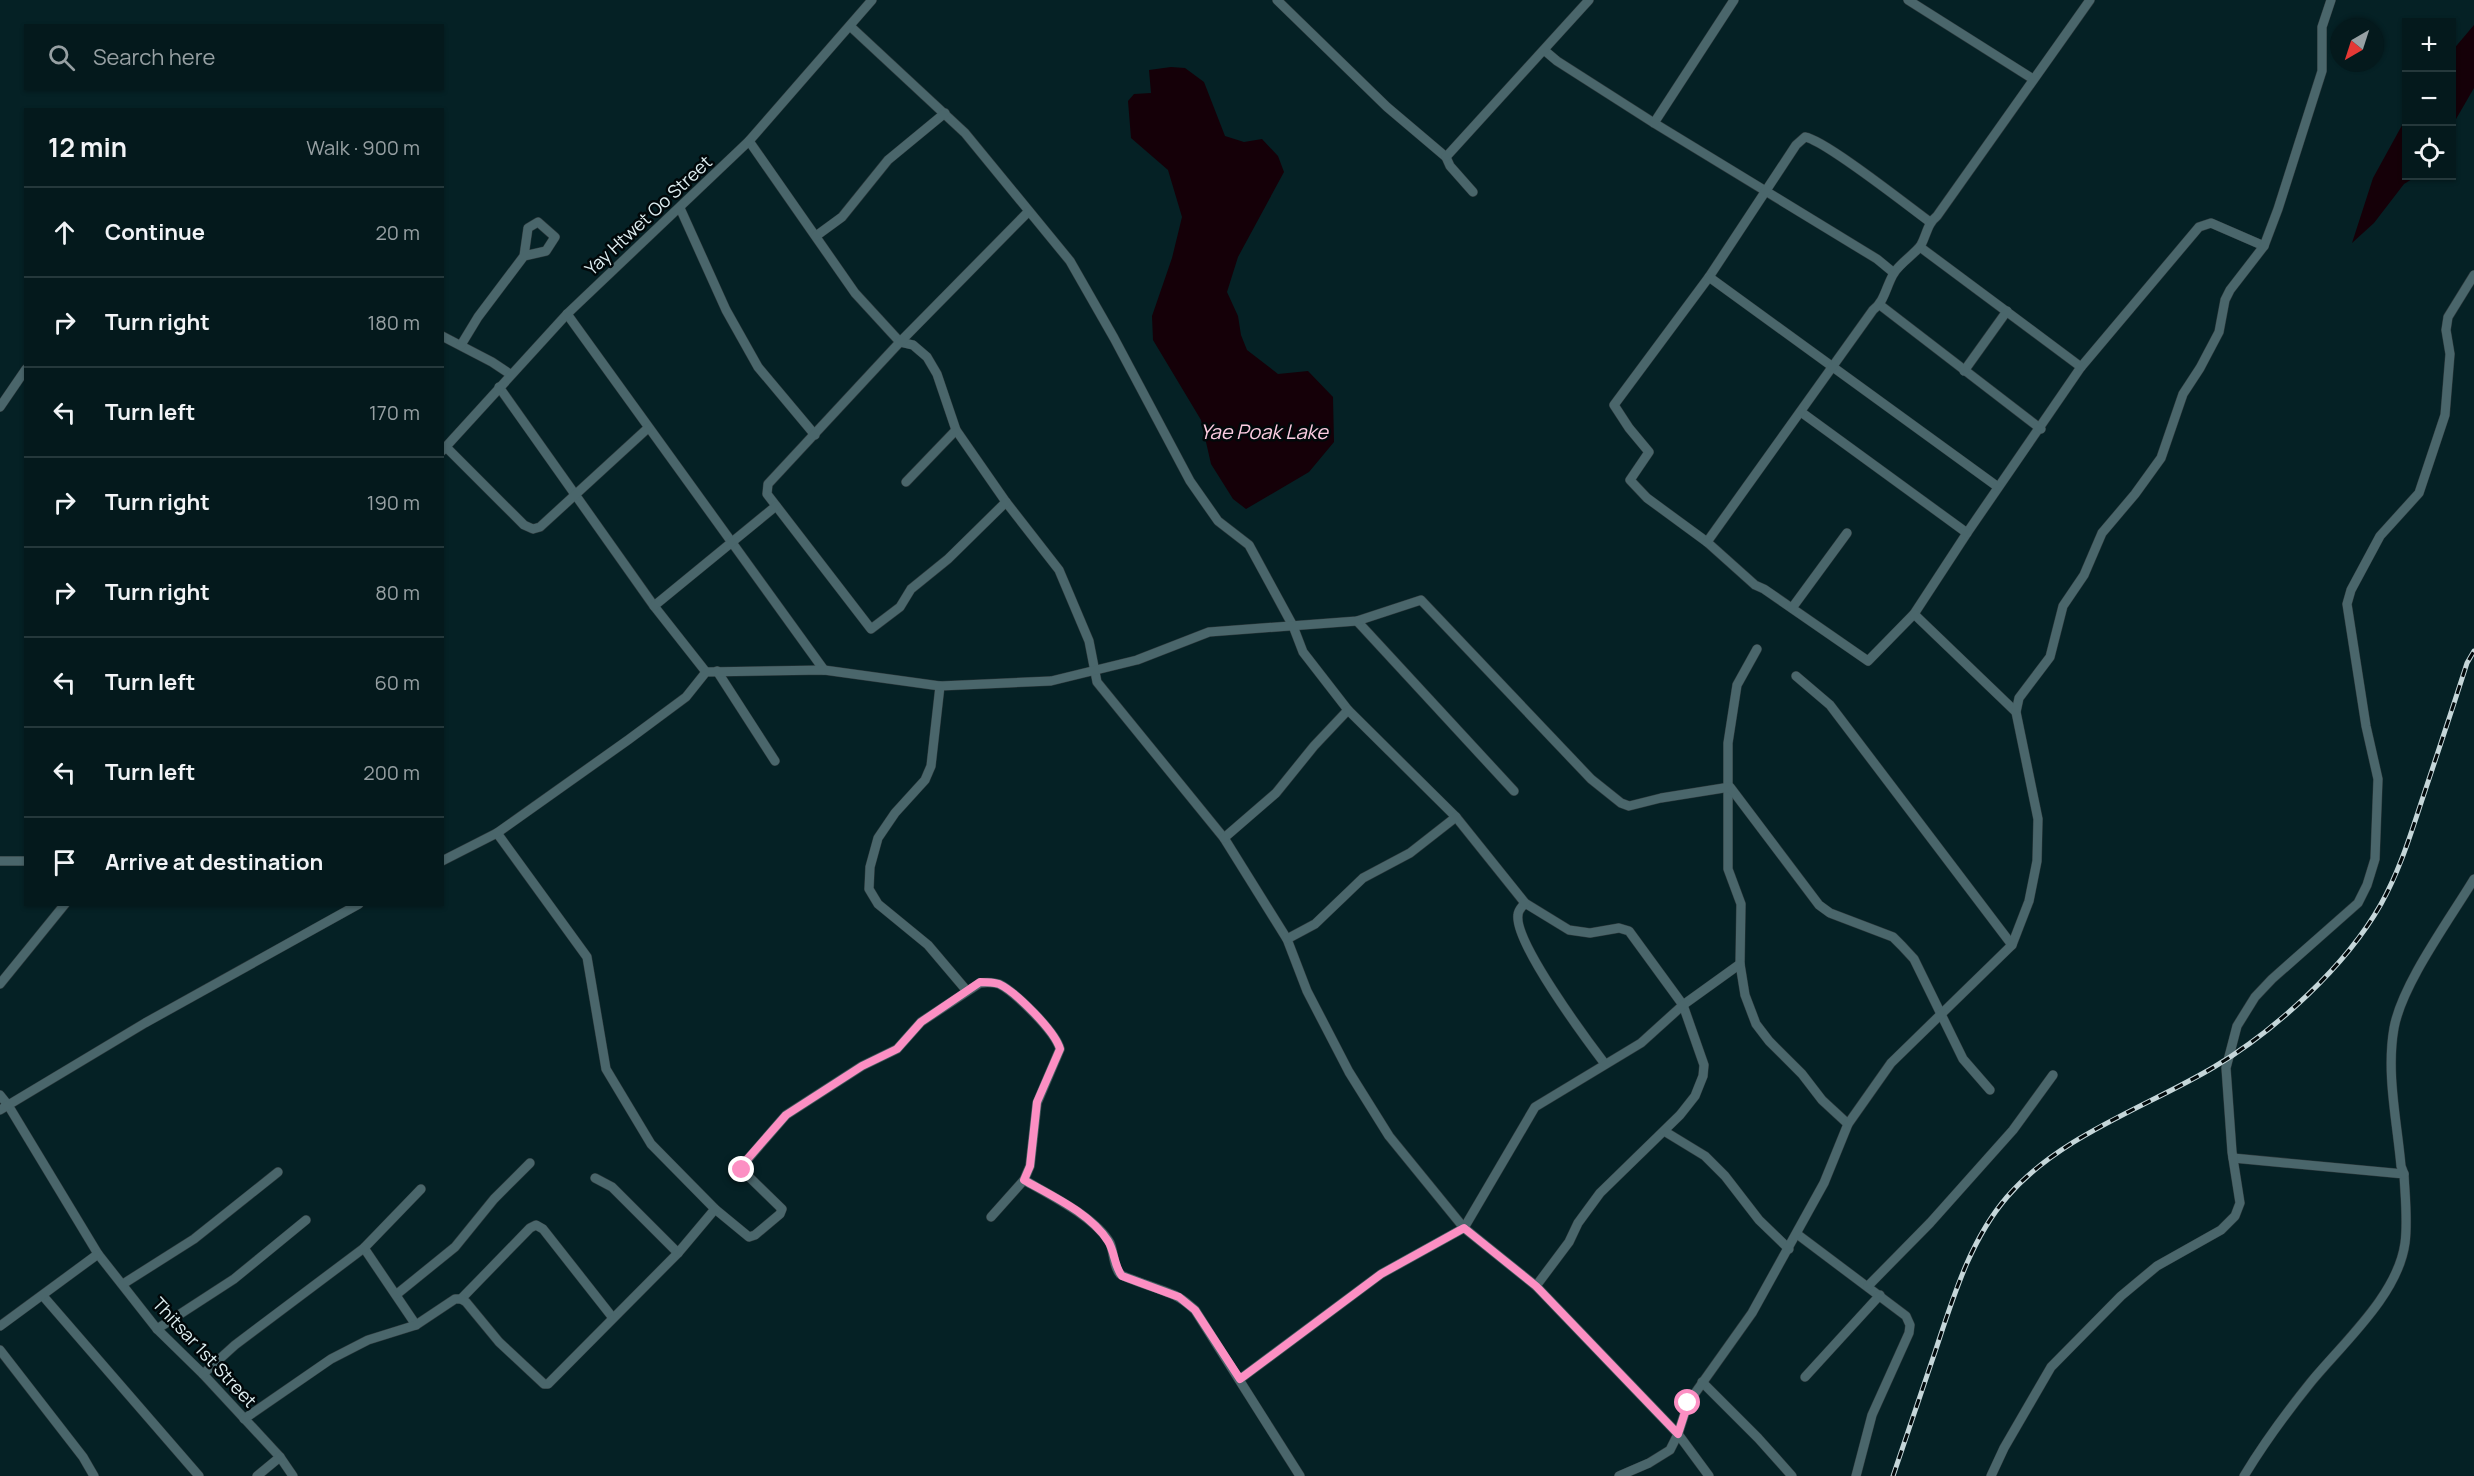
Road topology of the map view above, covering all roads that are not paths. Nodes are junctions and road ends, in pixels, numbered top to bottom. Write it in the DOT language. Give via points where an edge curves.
graph roads {
  1 [pos="872,0"];
  2 [pos="1277,0"];
  3 [pos="1588,0"];
  4 [pos="1734,0"];
  5 [pos="1908,0"];
  6 [pos="2090,0"];
  7 [pos="2331,0"];
  8 [pos="850,27"];
  9 [pos="1544,50"];
  10 [pos="2034,79"];
  11 [pos="945,113"];
  12 [pos="1654,123"];
  13 [pos="749,141"];
  14 [pos="1446,157"];
  15 [pos="1765,191"];
  16 [pos="1473,192"];
  17 [pos="680,208"];
  18 [pos="1028,212"];
  19 [pos="1930,222"];
  20 [pos="816,236"];
  21 [pos="2264,246"];
  22 [pos="1920,247"];
  23 [pos="524,256"];
  24 [pos="1894,273"];
  25 [pos="2474,275"];
  26 [pos="1709,277"];
  27 [pos="1880,305"];
  28 [pos="2007,312"];
  29 [pos="567,314"];
  30 [pos="444,337"];
  31 [pos="900,342"];
  32 [pos="461,345"];
  33 [pos="1834,366"];
  34 [pos="2081,367"];
  35 [pos="1964,371"];
  36 [pos="24,372"];
  37 [pos="510,375"];
  38 [pos="499,387"];
  39 [pos="0,407"];
  40 [pos="1801,412"];
  41 [pos="648,428"];
  42 [pos="2041,429"];
  43 [pos="956,430"];
  44 [pos="815,435"];
  45 [pos="444,449"];
  46 [pos="906,482"];
  47 [pos="1998,487"];
  48 [pos="574,494"];
  49 [pos="1006,502"];
  50 [pos="776,506"];
  51 [pos="1847,533"];
  52 [pos="1967,533"];
  53 [pos="733,541"];
  54 [pos="1707,542"];
  55 [pos="654,606"];
  56 [pos="1792,608"];
  57 [pos="1914,614"];
  58 [pos="1356,621"];
  59 [pos="1293,626"];
  60 [pos="1757,649"];
  61 [pos="1096,669"];
  62 [pos="824,670"];
  63 [pos="717,671"];
  64 [pos="706,672"];
  65 [pos="1796,675"];
  66 [pos="940,686"];
  67 [pos="1348,710"];
  68 [pos="2016,712"];
  69 [pos="775,761"];
  70 [pos="1730,787"];
  71 [pos="1514,791"];
  72 [pos="1456,817"];
  73 [pos="497,833"];
  74 [pos="1224,838"];
  75 [pos="444,860"];
  76 [pos="0,861"];
  77 [pos="24,861"];
  78 [pos="2474,879"];
  79 [pos="1525,903"];
  80 [pos="63,906"];
  81 [pos="355,906"];
  82 [pos="1287,939"];
  83 [pos="2012,945"];
  84 [pos="1740,964"];
  85 [pos="0,984"];
  86 [pos="967,991"];
  87 [pos="1683,1005"];
  88 [pos="1940,1013"];
  89 [pos="1605,1064"];
  90 [pos="2053,1075"];
  91 [pos="1990,1090"];
  92 [pos="0,1095"];
  93 [pos="4,1108"];
  94 [pos="1848,1124"];
  95 [pos="1664,1131"];
  96 [pos="2233,1158"];
  97 [pos="530,1163"];
  98 [pos="278,1172"];
  99 [pos="2404,1174"];
  100 [pos="595,1178"];
  101 [pos="1024,1180"];
  102 [pos="421,1188"];
  103 [pos="716,1209"];
  104 [pos="991,1217"];
  105 [pos="306,1220"];
  106 [pos="1464,1228"];
  107 [pos="1797,1234"];
  108 [pos="364,1248"];
  109 [pos="1789,1249"];
  110 [pos="678,1253"];
  111 [pos="98,1254"];
  112 [pos="123,1284"];
  113 [pos="1536,1286"];
  114 [pos="1868,1286"];
  115 [pos="397,1294"];
  116 [pos="1880,1295"];
  117 [pos="43,1296"];
  118 [pos="461,1299"];
  119 [pos="613,1318"];
  120 [pos="416,1325"];
  121 [pos="0,1326"];
  122 [pos="157,1329"];
  123 [pos="0,1350"];
  124 [pos="203,1374"];
  125 [pos="1805,1377"];
  126 [pos="1240,1379"];
  127 [pos="1702,1382"];
  128 [pos="244,1419"];
  129 [pos="1678,1434"];
  130 [pos="280,1457"];
  131 [pos="94,1476"];
  132 [pos="199,1476"];
  133 [pos="257,1476"];
  134 [pos="293,1476"];
  135 [pos="1300,1476"];
  136 [pos="1618,1476"];
  137 [pos="1709,1476"];
  138 [pos="1792,1476"];
  139 [pos="1856,1476"];
  140 [pos="1992,1476"];
  141 [pos="2244,1476"];
  1 -- 8 [label="street, Yay Htwet Oo Street"];
  2 -- 14 [label="street" via="1386,107"];
  3 -- 9 [label="street"];
  4 -- 12 [label="street"];
  5 -- 10 [label="street"];
  6 -- 10 [label="street"];
  7 -- 21 [label="street" via="2322,27 2322,71"];
  8 -- 11 [label="street"];
  8 -- 13 [label="street, Yay Htwet Oo Street"];
  9 -- 12 [label="street"];
  9 -- 14 [label="street"];
  10 -- 19 [label="street"];
  11 -- 18 [label="street"];
  11 -- 20 [label="street" via="888,160 842,217"];
  12 -- 15 [label="street"];
  13 -- 17 [label="street, Yay Htwet Oo Street"];
  13 -- 20 [label="street"];
  14 -- 16 [label="street"];
  15 -- 19 [label="street" via="1805,137"];
  15 -- 24 [label="street"];
  15 -- 26 [label="street"];
  17 -- 29 [label="street, Yay Htwet Oo Street"];
  17 -- 44 [label="street" via="726,310 758,367"];
  18 -- 31 [label="street"];
  18 -- 59 [label="street" via="1070,261 1190,481 1218,521 1249,545"];
  19 -- 22 [label="street"];
  20 -- 31 [label="street" via="855,293"];
  21 -- 34 [label="street" via="2211,223 2199,227"];
  21 -- 68 [label="street" via="2230,290 2219,332 2183,394 2161,458 2102,533 2084,575 2063,606 2050,657 2019,698"];
  22 -- 24 [label="street"];
  22 -- 28 [label="street"];
  23 -- 32 [label="street"];
  24 -- 27 [label="street"];
  25 -- 96 [label="street" via="2448,317 2450,354 2445,415 2419,493 2380,536 2347,604 2378,779 2375,859 2358,903 2272,979 2237,1026 2226,1068"];
  26 -- 33 [label="street"];
  26 -- 54 [label="street" via="1614,405 1649,452 1630,480 1647,498"];
  27 -- 33 [label="street"];
  27 -- 35 [label="street"];
  28 -- 34 [label="street"];
  28 -- 35 [label="street"];
  29 -- 37 [label="street, Yay Htwet Oo Street"];
  29 -- 41 [label="street"];
  30 -- 32 [label="street"];
  31 -- 43 [label="street" via="913,345 927,357 937,374"];
  31 -- 44 [label="street"];
  32 -- 37 [label="street"];
  33 -- 40 [label="street"];
  33 -- 47 [label="street"];
  34 -- 42 [label="street"];
  35 -- 42 [label="street"];
  36 -- 39 [label="street"];
  37 -- 38 [label="street, Yay Htwet Oo Street"];
  38 -- 45 [label="street, Yay Htwet Oo Street"];
  38 -- 48 [label="street"];
  40 -- 52 [label="street"];
  40 -- 54 [label="street"];
  41 -- 48 [label="street"];
  41 -- 53 [label="street"];
  42 -- 47 [label="street"];
  43 -- 46 [label="street"];
  43 -- 49 [label="street"];
  44 -- 50 [label="street" via="768,484 767,494"];
  45 -- 48 [label="street" via="524,525 533,529 540,527"];
  47 -- 52 [label="street"];
  48 -- 55 [label="street"];
  49 -- 50 [label="street" via="911,589 900,607 871,629"];
  49 -- 61 [label="street" via="1059,570 1089,641"];
  50 -- 53 [label="street"];
  51 -- 56 [label="street"];
  52 -- 57 [label="street"];
  53 -- 55 [label="street"];
  53 -- 62 [label="street"];
  54 -- 56 [label="street" via="1755,585"];
  55 -- 64 [label="street"];
  56 -- 57 [label="street" via="1868,661"];
  57 -- 68 [label="street"];
  58 -- 59 [label="street"];
  58 -- 70 [label="street" via="1417,600 1426,603 1591,779 1621,803 1629,806"];
  58 -- 71 [label="street"];
  59 -- 61 [label="street" via="1209,632 1137,660"];
  59 -- 67 [label="street" via="1303,652"];
  60 -- 70 [label="street" via="1737,685 1728,743"];
  61 -- 66 [label="street" via="1051,681"];
  61 -- 74 [label="street" via="1097,682"];
  62 -- 63 [label="street"];
  62 -- 66 [label="street"];
  63 -- 64 [label="street"];
  63 -- 69 [label="street"];
  64 -- 73 [label="street" via="686,697"];
  65 -- 83 [label="street" via="1830,705"];
  66 -- 86 [label="street" via="931,766 925,780 878,838 869,889 878,904 928,945"];
  67 -- 72 [label="street"];
  67 -- 74 [label="street" via="1276,793"];
  68 -- 83 [label="street" via="2038,819 2029,901"];
  70 -- 84 [label="street" via="1728,869 1741,904"];
  70 -- 88 [label="street" via="1819,905 1840,918 1893,937 1902,946 1914,960"];
  72 -- 79 [label="street"];
  72 -- 82 [label="street" via="1410,853 1363,878 1315,924"];
  73 -- 75 [label="street"];
  73 -- 103 [label="street" via="587,957 606,1069 651,1144"];
  74 -- 82 [label="street"];
  76 -- 77 [label="street"];
  78 -- 99 [label="street" via="2406,991 2394,1028 2392,1071"];
  79 -- 87 [label="street" via="1569,930 1629,931"];
  79 -- 89 [label="street" via="1518,915 1518,925 1530,951"];
  80 -- 85 [label="street"];
  81 -- 93 [label="street" via="145,1023"];
  82 -- 106 [label="street" via="1307,992 1349,1072 1389,1136"];
  83 -- 88 [label="street"];
  84 -- 87 [label="street"];
  84 -- 94 [label="street" via="1745,995 1756,1024"];
  86 -- 101 [label="street" via="980,982 1001,985 1036,1015 1060,1049 1037,1102 1030,1166"];
  86 -- 103 [label="street" via="921,1022 897,1049 862,1066 786,1115 744,1163 742,1170 782,1209 780,1214 749,1236"];
  87 -- 89 [label="street" via="1641,1042"];
  87 -- 95 [label="street" via="1704,1065 1703,1076 1695,1096"];
  88 -- 91 [label="street" via="1963,1059"];
  88 -- 94 [label="street" via="1891,1062"];
  89 -- 106 [label="street" via="1535,1107"];
  90 -- 114 [label="street" via="2013,1130"];
  92 -- 93 [label="street, Thitsar 1st Street"];
  93 -- 111 [label="street, Thitsar 1st Street"];
  94 -- 107 [label="street" via="1824,1183"];
  95 -- 109 [label="street" via="1705,1156"];
  95 -- 113 [label="street" via="1600,1193"];
  96 -- 99 [label="street"];
  96 -- 140 [label="street" via="2240,1203 2235,1216 2221,1230 2157,1266 2121,1296 2051,1367"];
  97 -- 115 [label="street" via="455,1247"];
  98 -- 112 [label="street" via="194,1239"];
  99 -- 141 [label="street" via="2405,1244 2394,1277 2378,1303 2266,1440"];
  100 -- 110 [label="street" via="612,1187"];
  101 -- 104 [label="street"];
  101 -- 126 [label="street" via="1064,1203 1099,1230 1110,1244 1122,1276 1179,1297 1195,1310"];
  102 -- 108 [label="street"];
  103 -- 110 [label="street"];
  105 -- 122 [label="street" via="234,1279"];
  106 -- 113 [label="street"];
  106 -- 126 [label="street" via="1381,1274"];
  107 -- 109 [label="street"];
  107 -- 114 [label="street"];
  108 -- 115 [label="street"];
  108 -- 124 [label="street" via="235,1345"];
  109 -- 127 [label="street" via="1752,1312"];
  110 -- 119 [label="street"];
  111 -- 112 [label="street, Thitsar 1st Street"];
  111 -- 117 [label="street"];
  112 -- 122 [label="street, Thitsar 1st Street"];
  113 -- 129 [label="street"];
  114 -- 116 [label="street"];
  115 -- 120 [label="street"];
  116 -- 125 [label="street"];
  116 -- 139 [label="street" via="1906,1316 1909,1333 1872,1415"];
  117 -- 121 [label="street"];
  117 -- 132 [label="street"];
  118 -- 119 [label="street" via="544,1384"];
  118 -- 119 [label="street" via="536,1225"];
  118 -- 120 [label="street"];
  120 -- 128 [label="street" via="368,1340 331,1359"];
  122 -- 124 [label="street, Thitsar 1st Street"];
  123 -- 131 [label="street"];
  124 -- 128 [label="street, Thitsar 1st Street"];
  126 -- 135 [label="street"];
  127 -- 129 [label="street" via="1688,1403"];
  127 -- 138 [label="street"];
  128 -- 130 [label="street, Thitsar 1st Street"];
  129 -- 136 [label="street" via="1670,1450"];
  129 -- 137 [label="street"];
  130 -- 133 [label="street"];
  130 -- 134 [label="street, Thitsar 1st Street"];
}
